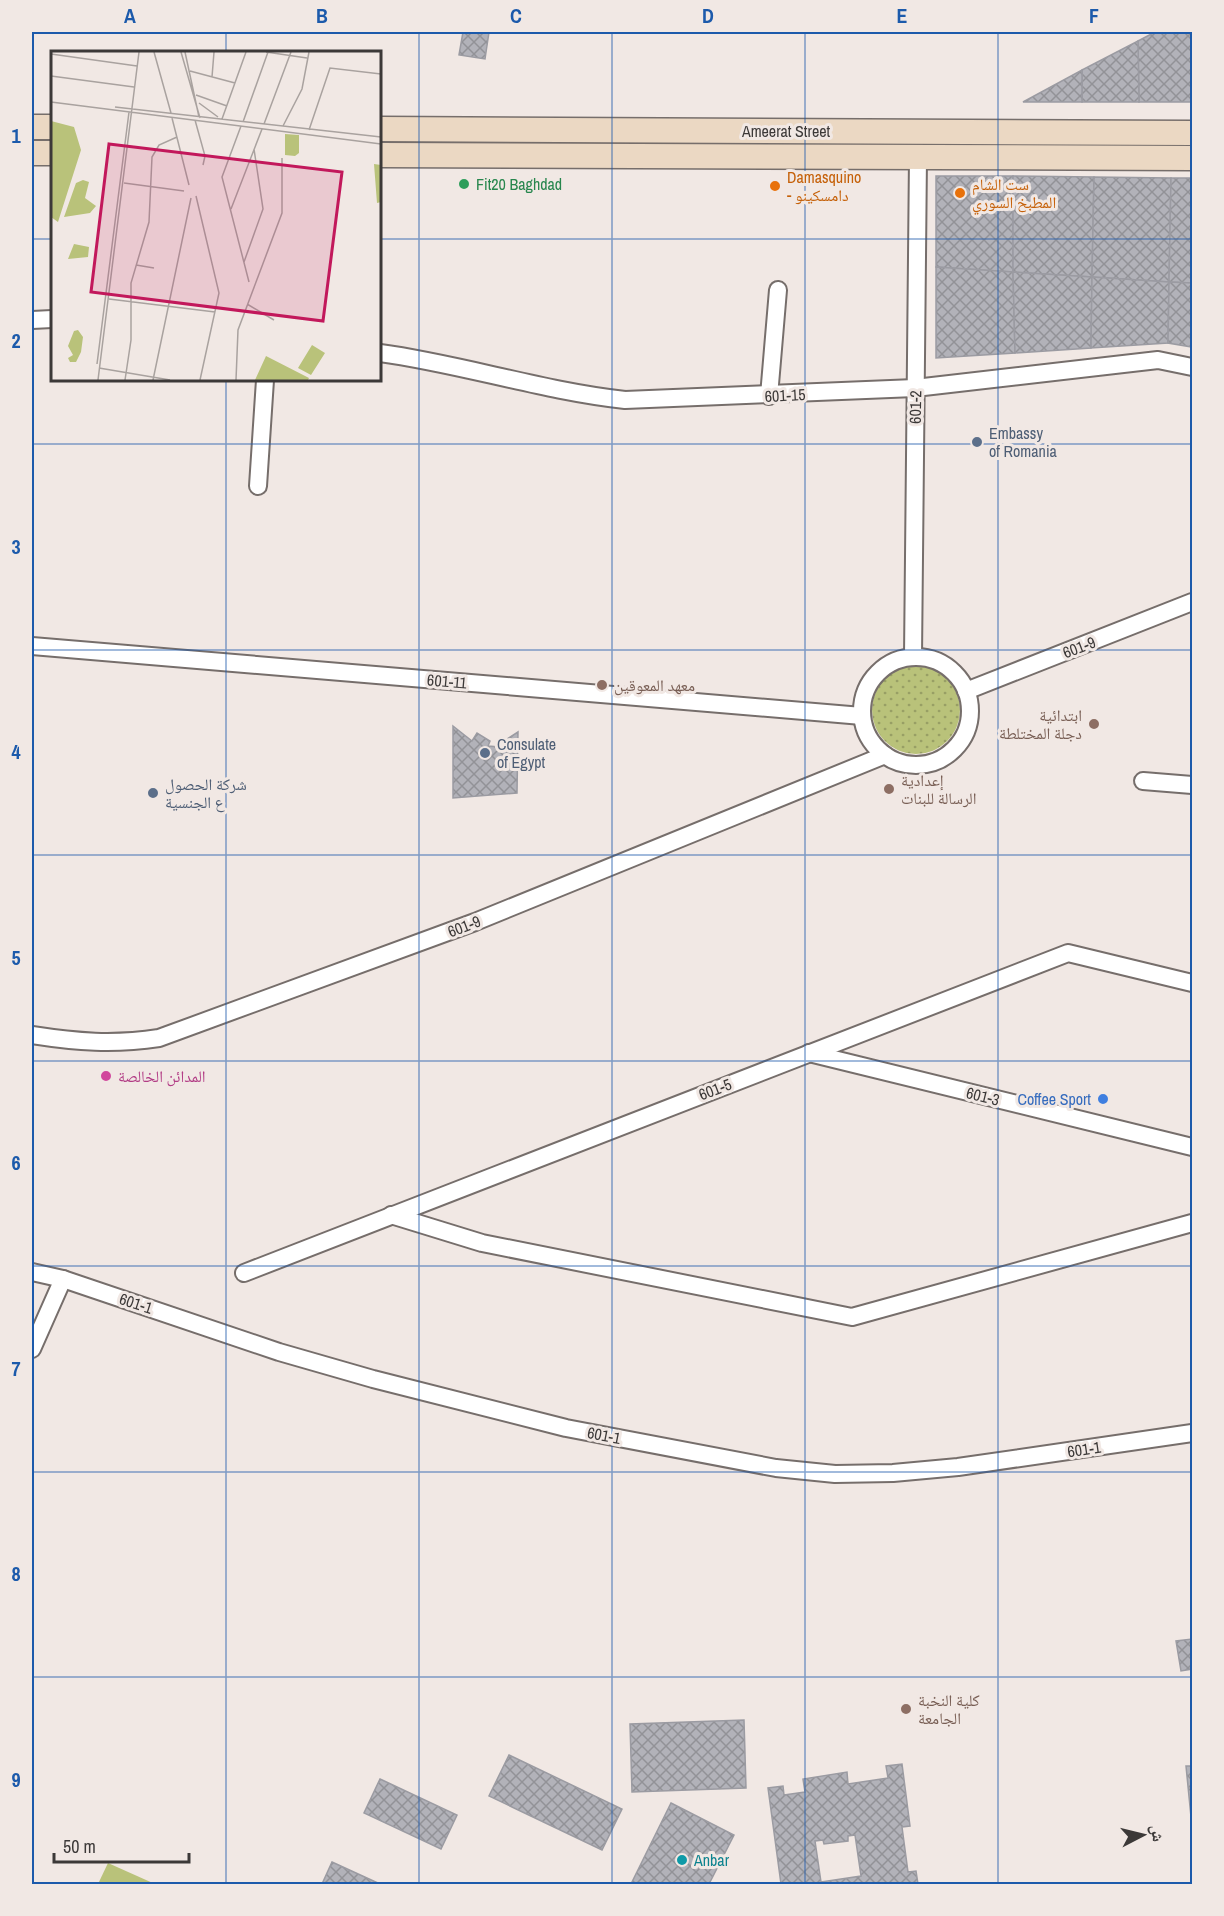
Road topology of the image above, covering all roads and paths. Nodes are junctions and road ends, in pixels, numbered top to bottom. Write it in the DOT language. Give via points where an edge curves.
graph roads {
  1 [pos="32,127"];
  2 [pos="51,127"];
  3 [pos="381,129"];
  4 [pos="1192,133"];
  5 [pos="32,153"];
  6 [pos="51,153"];
  7 [pos="381,155"];
  8 [pos="918,157"];
  9 [pos="1192,158"];
  10 [pos="778,290"];
  11 [pos="51,319"];
  12 [pos="32,320"];
  13 [pos="381,353"];
  14 [pos="1192,367"];
  15 [pos="265,381"];
  16 [pos="915,388"];
  17 [pos="769,396"];
  18 [pos="258,486"];
  19 [pos="1192,603"];
  20 [pos="32,645"];
  21 [pos="913,657"];
  22 [pos="966,691"];
  23 [pos="862,716"];
  24 [pos="885,755"];
  25 [pos="1143,781"];
  26 [pos="1192,785"];
  27 [pos="1192,982"];
  28 [pos="32,1035"];
  29 [pos="809,1053"];
  30 [pos="1192,1147"];
  31 [pos="391,1215"];
  32 [pos="1192,1223"];
  33 [pos="32,1272"];
  34 [pos="244,1273"];
  35 [pos="63,1279"];
  36 [pos="32,1349"];
  37 [pos="1192,1433"];
  1 -- 2 [label="street"];
  3 -- 4 [label="street, Ameerat Street"];
  5 -- 6 [label="street"];
  7 -- 8 [label="street, Ameerat Street"];
  8 -- 9 [label="street, Ameerat Street"];
  8 -- 16 [label="street, 601-2"];
  10 -- 17 [label="street"];
  11 -- 12 [label="street"];
  13 -- 17 [label="street, 601-15" via="625,400"];
  14 -- 16 [label="street, 601-15" via="1158,360"];
  15 -- 18 [label="street"];
  16 -- 17 [label="street, 601-15"];
  16 -- 21 [label="street, 601-2"];
  19 -- 22 [label="street, 601-9"];
  20 -- 23 [label="street, 601-11"];
  21 -- 22 [label="street" via="930,658 945,665"];
  21 -- 23 [label="street" via="886,666 875,675 862,701"];
  22 -- 24 [label="street" via="968,725 961,741 949,753 934,762 917,765 900,763"];
  23 -- 24 [label="street" via="866,731"];
  24 -- 28 [label="street, 601-9" via="475,922 159,1038 122,1044"];
  25 -- 26 [label="street"];
  27 -- 29 [label="street, 601-5" via="1068,953"];
  29 -- 30 [label="street, 601-3"];
  29 -- 31 [label="street, 601-5"];
  31 -- 32 [label="street" via="482,1243 852,1317"];
  31 -- 34 [label="street, 601-5"];
  33 -- 35 [label="street, 601-1"];
  35 -- 36 [label="street"];
  35 -- 37 [label="street, 601-1" via="279,1352 373,1379 566,1428 776,1468 835,1474 893,1473"];
}
